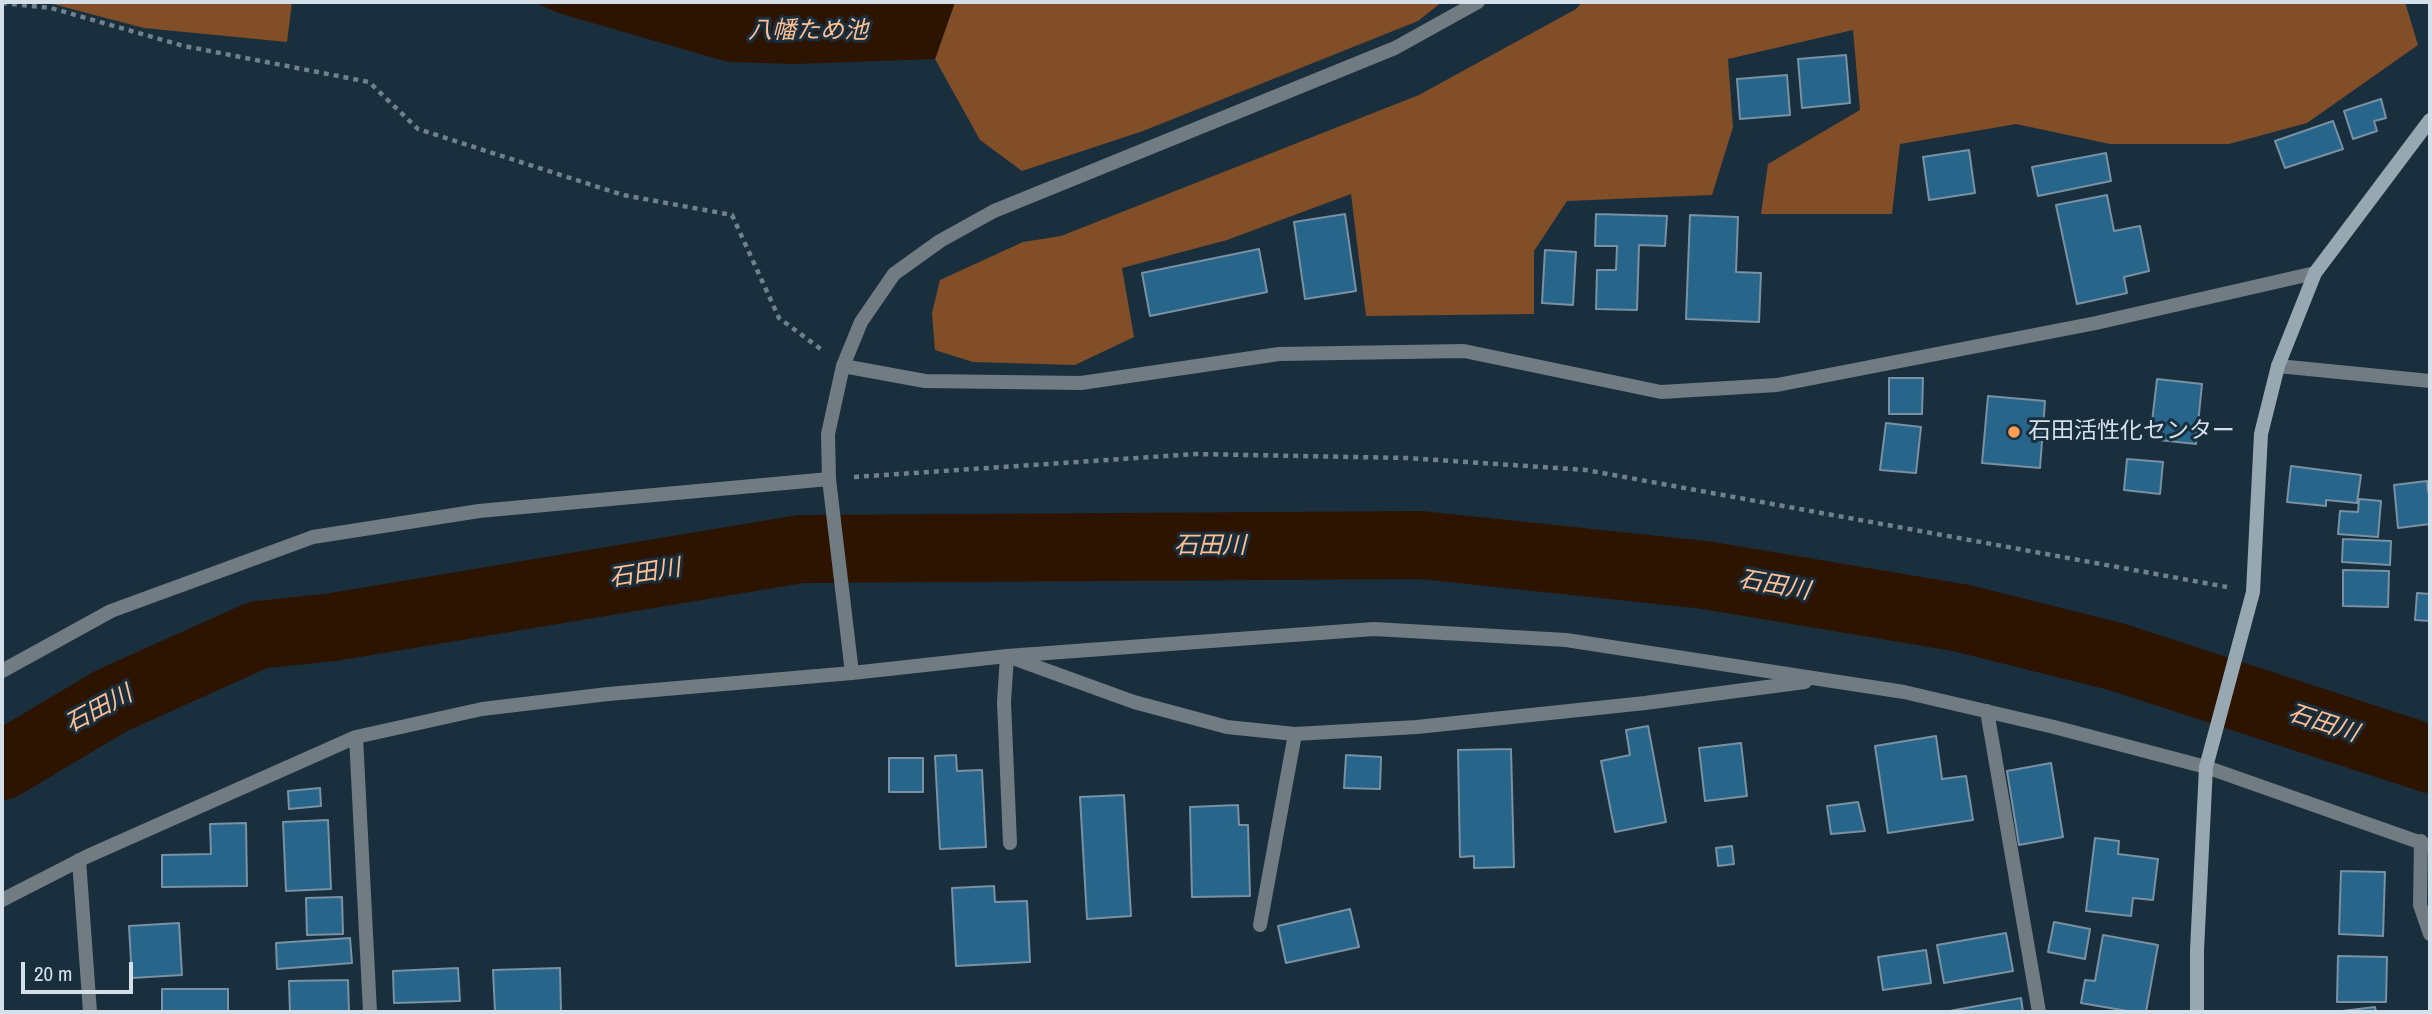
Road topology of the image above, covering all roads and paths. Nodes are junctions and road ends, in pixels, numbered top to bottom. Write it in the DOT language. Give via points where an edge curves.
graph roads {
  1 [pos="1478,2"];
  2 [pos="2,3"];
  3 [pos="2430,120"];
  4 [pos="2315,273"];
  5 [pos="843,366"];
  6 [pos="2278,366"];
  7 [pos="2430,381"];
  8 [pos="829,479"];
  9 [pos="2253,592"];
  10 [pos="1007,656"];
  11 [pos="2,671"];
  12 [pos="852,673"];
  13 [pos="1824,680"];
  14 [pos="1987,711"];
  15 [pos="1295,734"];
  16 [pos="356,737"];
  17 [pos="2206,767"];
  18 [pos="1010,842"];
  19 [pos="2426,843"];
  20 [pos="79,860"];
  21 [pos="2,900"];
  22 [pos="1259,925"];
  23 [pos="2430,934"];
  24 [pos="90,1012"];
  25 [pos="370,1012"];
  26 [pos="2039,1012"];
  27 [pos="2197,1012"];
  1 -- 5 [label="street" via="1395,48 994,211 940,241 894,274 861,321"];
  2 -- 5 [label="path" via="51,8 184,46 369,82 418,129 623,195 732,215 779,318"];
  3 -- 4 [label="street"];
  4 -- 5 [label="street" via="2096,323 1764,386 1661,392 1464,351 1279,354 1081,383 925,381"];
  4 -- 6 [label="street"];
  5 -- 8 [label="street" via="828,434"];
  6 -- 7 [label="street"];
  6 -- 9 [label="street" via="2261,434"];
  8 -- 9 [label="path" via="1196,454 1407,458 1586,470"];
  8 -- 11 [label="street" via="479,511 313,537 111,611"];
  8 -- 12 [label="street"];
  9 -- 17 [label="street"];
  10 -- 12 [label="street"];
  10 -- 13 [label="street" via="1374,629 1566,640"];
  10 -- 15 [label="street" via="1134,702 1200,720"];
  10 -- 18 [label="street" via="1004,702"];
  12 -- 16 [label="street" via="482,709"];
  13 -- 14 [label="street"];
  13 -- 15 [label="street" via="1417,727"];
  14 -- 17 [label="street"];
  14 -- 26 [label="street"];
  15 -- 22 [label="street"];
  16 -- 20 [label="street"];
  16 -- 25 [label="street"];
  17 -- 19 [label="street"];
  17 -- 27 [label="street"];
  19 -- 23 [label="street" via="2420,905"];
  20 -- 21 [label="street"];
  20 -- 24 [label="street"];
}
